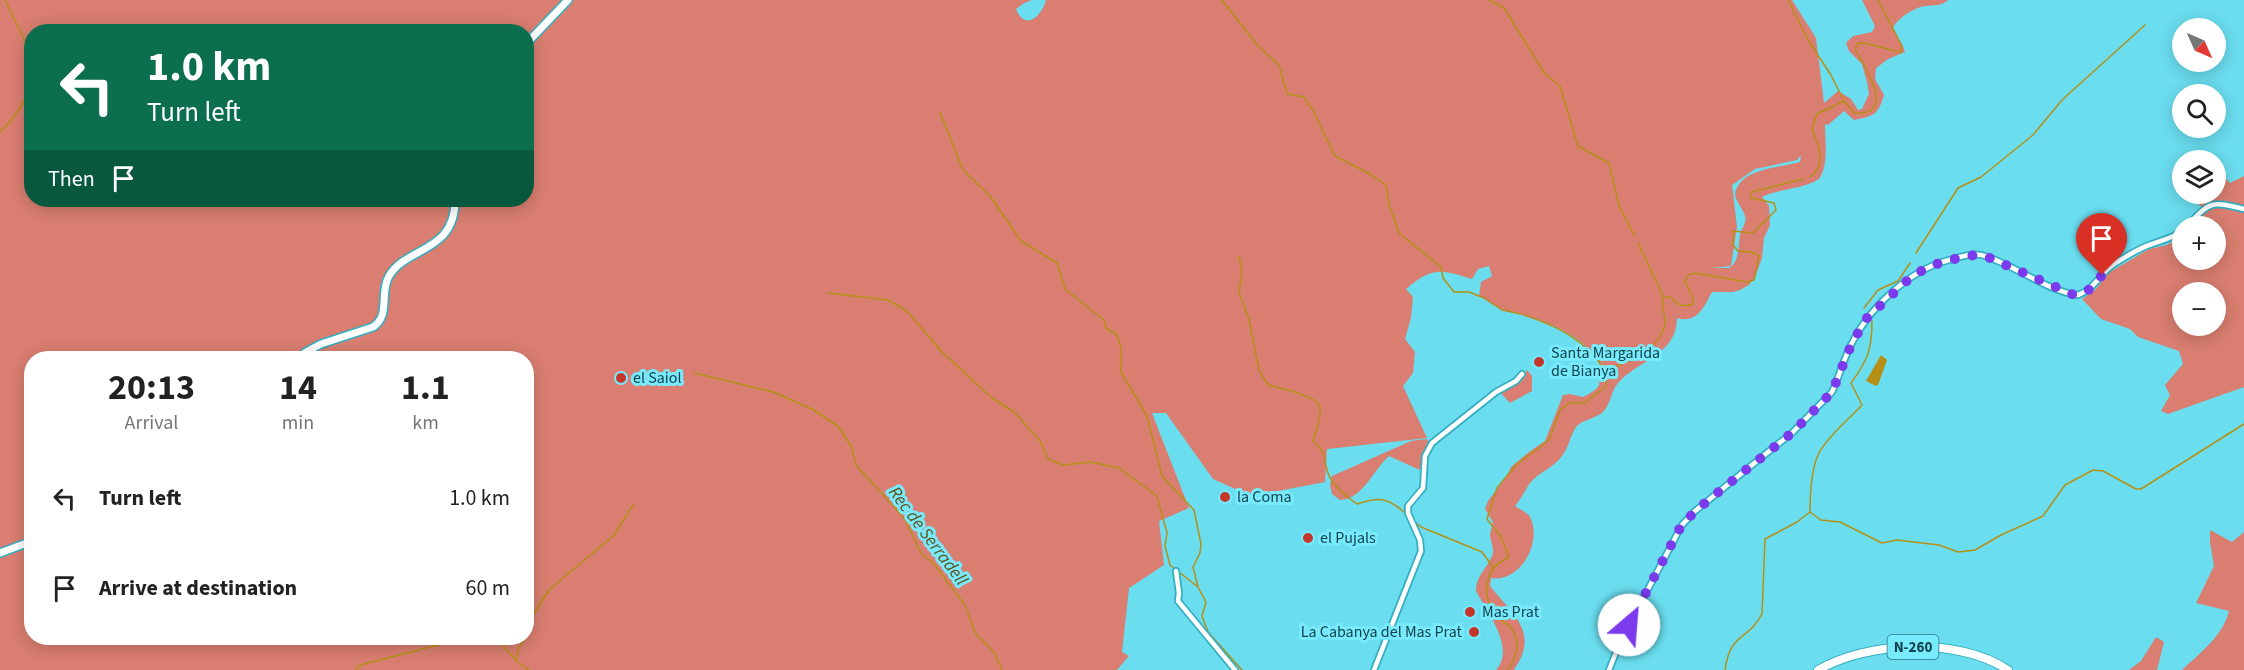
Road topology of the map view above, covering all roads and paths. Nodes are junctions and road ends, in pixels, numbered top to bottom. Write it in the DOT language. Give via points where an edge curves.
graph roads {
  1 [pos="568,0"];
  2 [pos="534,36"];
  3 [pos="453,207"];
  4 [pos="2244,209"];
  5 [pos="2197,216"];
  6 [pos="2172,237"];
  7 [pos="308,351"];
  8 [pos="1522,374"];
  9 [pos="24,544"];
  10 [pos="0,553"];
  11 [pos="1176,571"];
  12 [pos="1235,670"];
  13 [pos="1374,670"];
  14 [pos="1608,670"];
  15 [pos="1818,670"];
  16 [pos="2008,670"];
  1 -- 2 [label="main road"];
  3 -- 7 [label="main road" via="439,240 399,265 389,277 380,322"];
  4 -- 5 [label="street" via="2219,203 2208,205"];
  6 -- 14 [label="street" via="2117,262 2078,295 1979,254 1930,266 1911,277 1876,308 1859,330 1825,401 1682,525"];
  8 -- 13 [label="street" via="1432,442 1425,456 1423,488 1408,506 1421,550"];
  9 -- 10 [label="main road"];
  11 -- 12 [label="street" via="1178,602"];
  15 -- 16 [label="main road, N-260" via="1853,655 1929,646 1975,654"];
}
